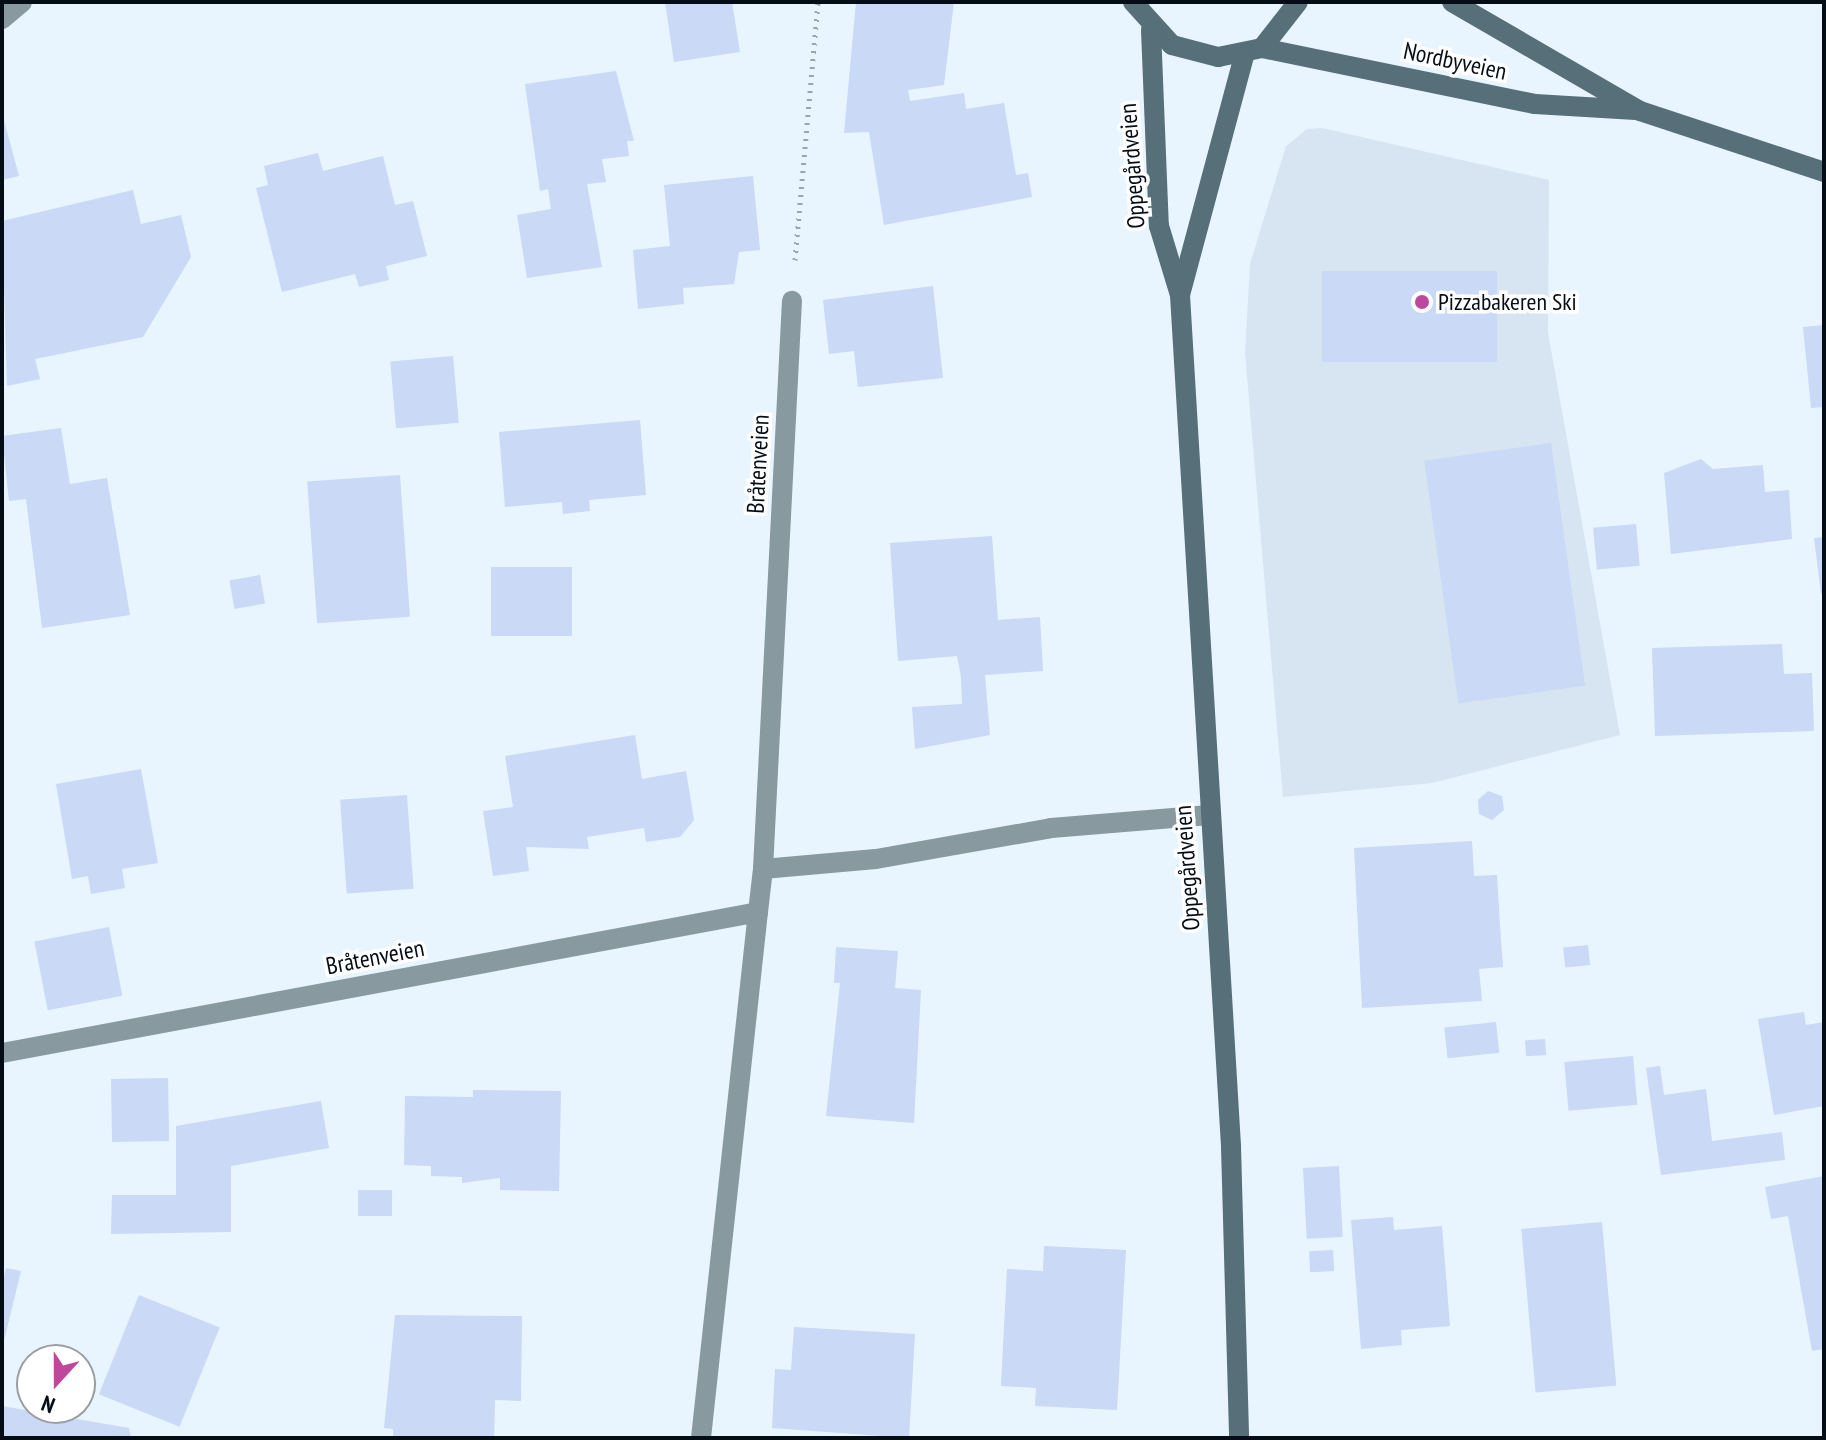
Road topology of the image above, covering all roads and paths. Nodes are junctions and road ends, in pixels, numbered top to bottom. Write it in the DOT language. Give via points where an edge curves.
graph roads {
  1 [pos="22,2"];
  2 [pos="818,2"];
  3 [pos="1133,2"];
  4 [pos="1298,2"];
  5 [pos="1452,2"];
  6 [pos="2,19"];
  7 [pos="1151,30"];
  8 [pos="1253,52"];
  9 [pos="1640,111"];
  10 [pos="1824,172"];
  11 [pos="1180,295"];
  12 [pos="792,301"];
  13 [pos="1209,815"];
  14 [pos="763,869"];
  15 [pos="758,912"];
  16 [pos="2,1053"];
  17 [pos="701,1438"];
  18 [pos="1239,1438"];
  1 -- 6 [label="street"];
  2 -- 12 [label="path"];
  3 -- 7 [label="main road, Nordbyveien"];
  4 -- 8 [label="main road"];
  5 -- 9 [label="main road, Nordbyveien"];
  7 -- 8 [label="main road, Nordbyveien" via="1191,52"];
  7 -- 11 [label="main road, Oppegårdveien" via="1159,226"];
  8 -- 9 [label="main road, Nordbyveien" via="1535,104"];
  8 -- 11 [label="main road, Oppegårdveien"];
  9 -- 10 [label="main road, Nordbyveien"];
  11 -- 13 [label="main road, Oppegårdveien"];
  12 -- 14 [label="street, Bråtenveien"];
  13 -- 14 [label="street" via="1051,828 876,859"];
  13 -- 18 [label="main road, Oppegårdveien" via="1235,1222"];
  14 -- 15 [label="street, Bråtenveien"];
  15 -- 16 [label="street, Bråtenveien"];
  15 -- 17 [label="street, Bråtenveien"];
}
